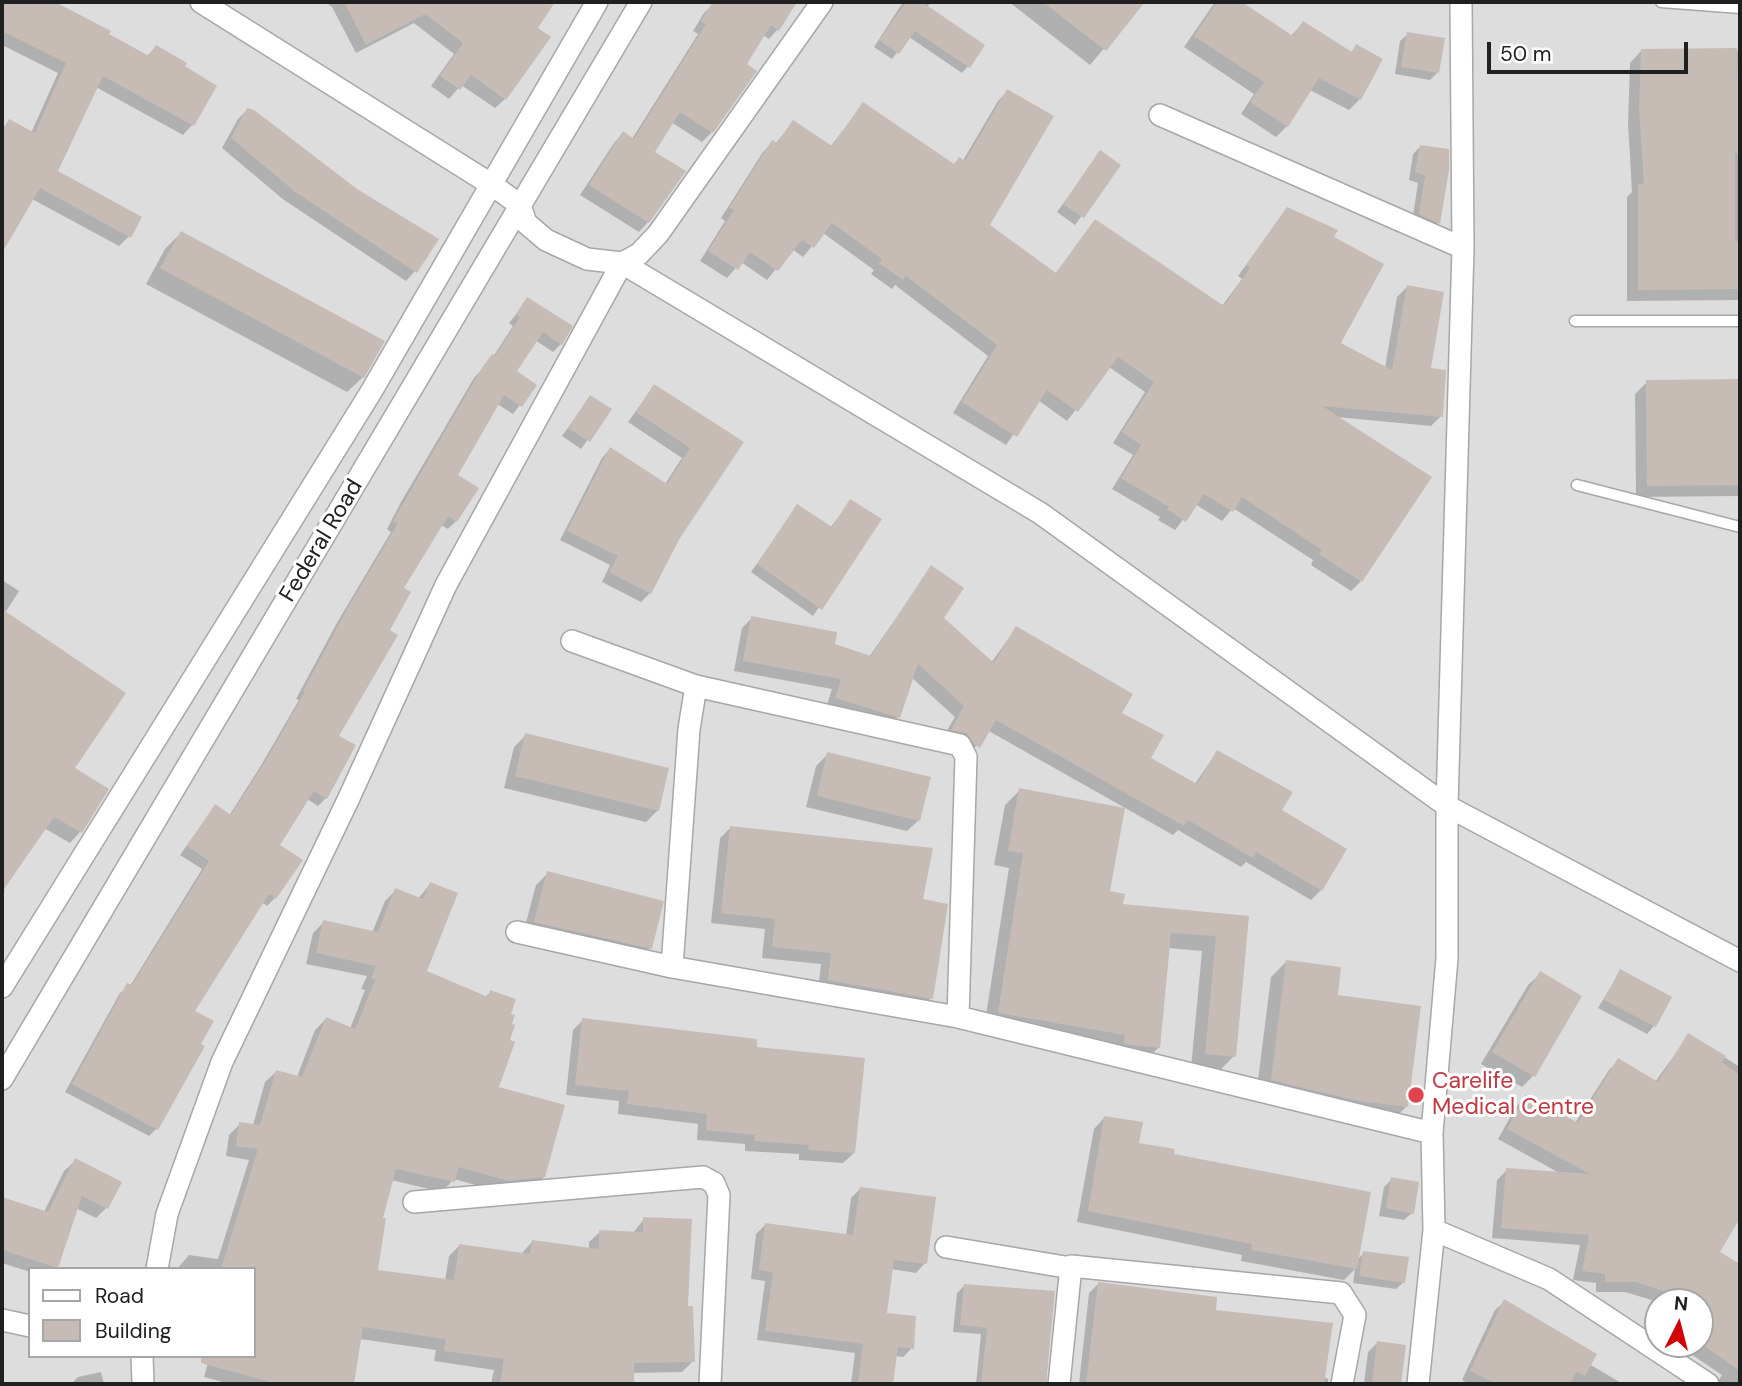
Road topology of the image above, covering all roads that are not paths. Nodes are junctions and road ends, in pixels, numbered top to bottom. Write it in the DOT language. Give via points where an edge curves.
graph roads {
  1 [pos="201,2"];
  2 [pos="597,2"];
  3 [pos="641,2"];
  4 [pos="822,2"];
  5 [pos="1461,2"];
  6 [pos="1661,2"];
  7 [pos="1740,8"];
  8 [pos="1160,115"];
  9 [pos="492,185"];
  10 [pos="520,205"];
  11 [pos="1464,248"];
  12 [pos="622,263"];
  13 [pos="1575,321"];
  14 [pos="1740,321"];
  15 [pos="1577,485"];
  16 [pos="1740,527"];
  17 [pos="572,641"];
  18 [pos="696,687"];
  19 [pos="1447,806"];
  20 [pos="517,932"];
  21 [pos="1740,961"];
  22 [pos="672,967"];
  23 [pos="2,987"];
  24 [pos="958,1017"];
  25 [pos="2,1079"];
  26 [pos="1432,1133"];
  27 [pos="414,1202"];
  28 [pos="1434,1230"];
  29 [pos="946,1247"];
  30 [pos="157,1267"];
  31 [pos="1071,1268"];
  32 [pos="2,1320"];
  33 [pos="28,1326"];
  34 [pos="142,1358"];
  35 [pos="143,1384"];
  36 [pos="710,1384"];
  37 [pos="1059,1384"];
  38 [pos="1342,1384"];
  39 [pos="1418,1384"];
  40 [pos="1708,1384"];
  1 -- 9 [label="street"];
  2 -- 9 [label="street, Federal Road"];
  3 -- 10 [label="street, Federal Road"];
  4 -- 12 [label="street" via="658,234 639,254"];
  5 -- 11 [label="street"];
  6 -- 7 [label="lane"];
  8 -- 11 [label="street"];
  9 -- 10 [label="street"];
  9 -- 23 [label="street, Federal Road" via="293,519"];
  10 -- 12 [label="street" via="526,223 546,240 587,258"];
  10 -- 25 [label="street, Federal Road"];
  11 -- 19 [label="street"];
  12 -- 19 [label="street" via="1040,513"];
  12 -- 30 [label="street" via="446,585 222,1062 167,1214"];
  13 -- 14 [label="lane"];
  15 -- 16 [label="lane"];
  17 -- 18 [label="street"];
  18 -- 22 [label="street"];
  18 -- 24 [label="street" via="960,745 966,757"];
  19 -- 21 [label="street"];
  19 -- 26 [label="street" via="1447,958"];
  20 -- 22 [label="street"];
  22 -- 24 [label="street"];
  24 -- 26 [label="street"];
  26 -- 28 [label="street"];
  27 -- 36 [label="street" via="703,1177 714,1183 719,1195"];
  28 -- 39 [label="street"];
  28 -- 40 [label="street" via="1549,1279"];
  29 -- 31 [label="street"];
  31 -- 37 [label="street"];
  31 -- 38 [label="street" via="1341,1293 1355,1315"];
  32 -- 33 [label="street"];
  34 -- 35 [label="street"];
}
